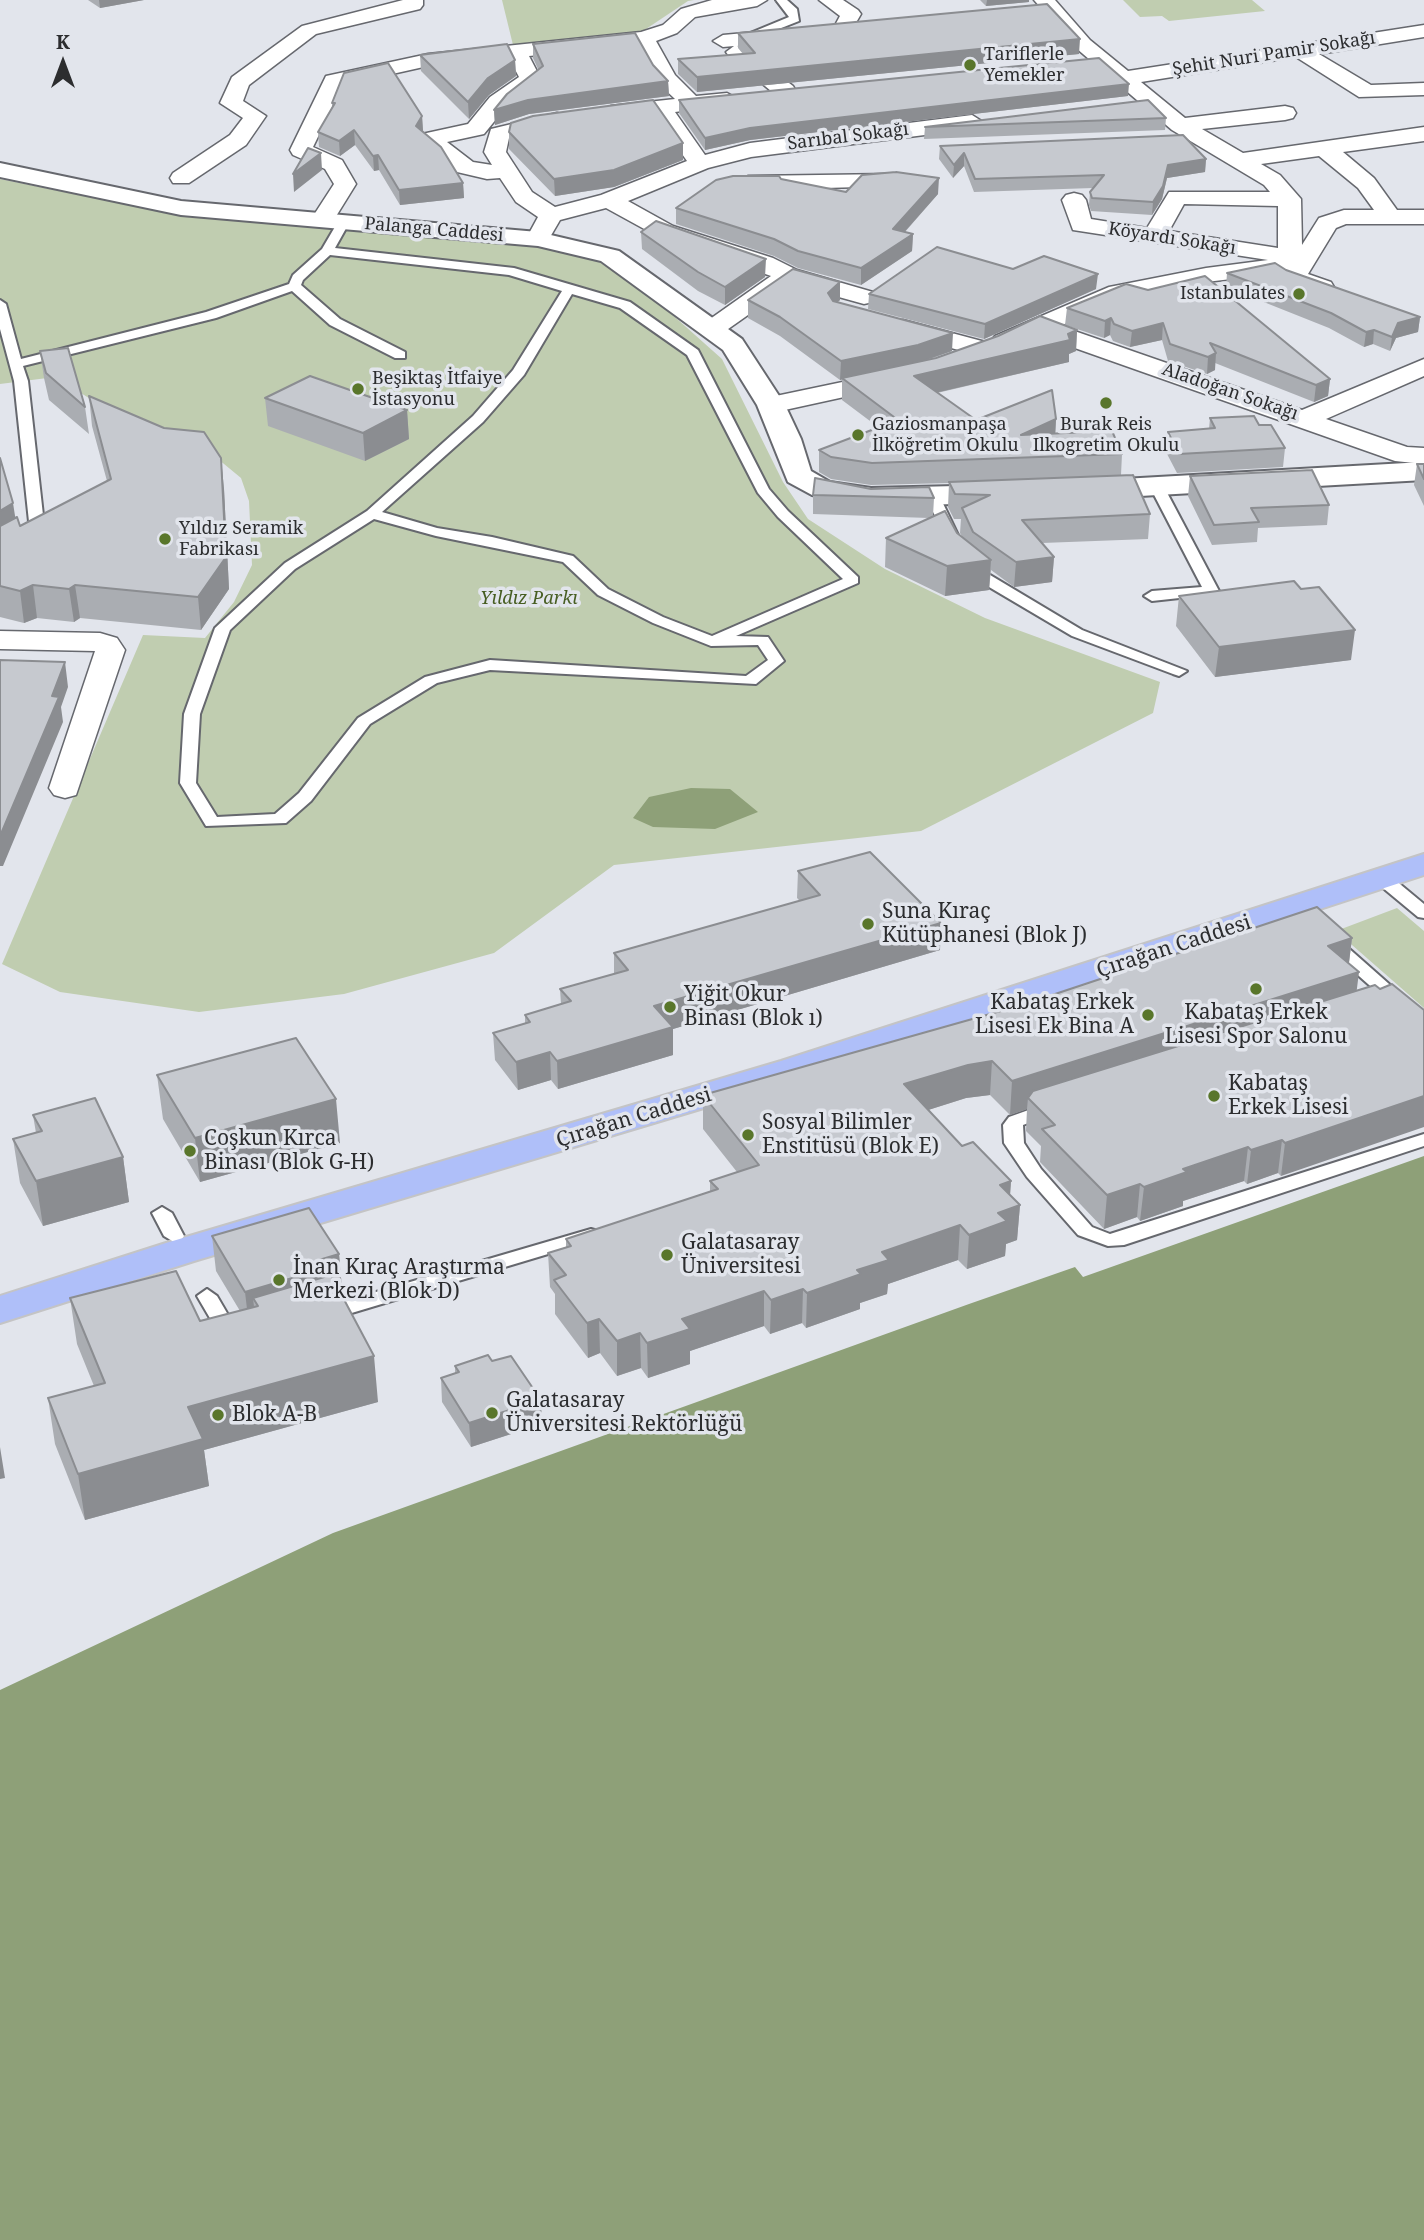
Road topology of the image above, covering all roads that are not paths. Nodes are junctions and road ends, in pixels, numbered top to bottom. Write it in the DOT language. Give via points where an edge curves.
graph roads {
  1 [pos="413,0"];
  2 [pos="757,0"];
  3 [pos="781,0"];
  4 [pos="829,0"];
  5 [pos="1041,7"];
  6 [pos="869,27"];
  7 [pos="843,29"];
  8 [pos="1424,31"];
  9 [pos="644,38"];
  10 [pos="732,40"];
  11 [pos="515,50"];
  12 [pos="1302,51"];
  13 [pos="1104,61"];
  14 [pos="1077,64"];
  15 [pos="1124,78"];
  16 [pos="811,88"];
  17 [pos="1424,89"];
  18 [pos="785,91"];
  19 [pos="1154,102"];
  20 [pos="692,104"];
  21 [pos="1128,105"];
  22 [pos="661,108"];
  23 [pos="1285,113"];
  24 [pos="997,119"];
  25 [pos="1180,125"];
  26 [pos="1424,134"];
  27 [pos="1204,136"];
  28 [pos="1162,139"];
  29 [pos="1325,149"];
  30 [pos="750,150"];
  31 [pos="925,150"];
  32 [pos="1243,160"];
  33 [pos="701,163"];
  34 [pos="0,170"];
  35 [pos="506,171"];
  36 [pos="181,178"];
  37 [pos="891,181"];
  38 [pos="720,187"];
  39 [pos="681,197"];
  40 [pos="1287,199"];
  41 [pos="1074,200"];
  42 [pos="619,206"];
  43 [pos="551,215"];
  44 [pos="1390,216"];
  45 [pos="1424,217"];
  46 [pos="333,222"];
  47 [pos="1154,236"];
  48 [pos="538,239"];
  49 [pos="327,251"];
  50 [pos="1288,267"];
  51 [pos="788,275"];
  52 [pos="294,286"];
  53 [pos="569,289"];
  54 [pos="1346,296"];
  55 [pos="0,304"];
  56 [pos="1036,326"];
  57 [pos="712,329"];
  58 [pos="986,350"];
  59 [pos="400,355"];
  60 [pos="950,363"];
  61 [pos="16,364"];
  62 [pos="1424,366"];
  63 [pos="912,375"];
  64 [pos="771,405"];
  65 [pos="1306,418"];
  66 [pos="1424,456"];
  67 [pos="1424,471"];
  68 [pos="1157,487"];
  69 [pos="932,495"];
  70 [pos="372,514"];
  71 [pos="0,554"];
  72 [pos="1152,596"];
  73 [pos="0,640"];
  74 [pos="711,641"];
  75 [pos="1179,671"];
  76 [pos="65,788"];
  77 [pos="1424,864"];
  78 [pos="1382,879"];
  79 [pos="1424,913"];
  80 [pos="1303,918"];
  81 [pos="1397,1000"];
  82 [pos="1378,1006"];
  83 [pos="1424,1035"];
  84 [pos="1075,1101"];
  85 [pos="1424,1140"];
  86 [pos="162,1213"];
  87 [pos="614,1228"];
  88 [pos="174,1236"];
  89 [pos="207,1296"];
  90 [pos="0,1310"];
  91 [pos="311,1318"];
  92 [pos="247,1336"];
  1 -- 36 [label="street" via="413,5 309,30 240,82 231,103 255,116 238,140"];
  2 -- 9 [label="street" via="705,7 688,13 670,29"];
  3 -- 10 [label="lane" via="795,19"];
  4 -- 7 [label="street" via="851,14"];
  5 -- 13 [label="street"];
  6 -- 7 [label="street"];
  7 -- 10 [label="street"];
  8 -- 12 [label="street, Şehit Nuri Pamir Sokağı"];
  9 -- 11 [label="street"];
  9 -- 20 [label="street" via="666,78"];
  10 -- 18 [label="street"];
  11 -- 35 [label="street" via="530,79 498,102 476,129 430,139 465,167"];
  11 -- 46 [label="street" via="428,60 334,81 301,150 334,165 345,184"];
  12 -- 15 [label="street, Şehit Nuri Pamir Sokağı"];
  12 -- 17 [label="street" via="1367,92"];
  13 -- 14 [label="street"];
  13 -- 15 [label="street"];
  15 -- 19 [label="street"];
  16 -- 18 [label="street"];
  18 -- 20 [label="street"];
  19 -- 21 [label="street"];
  19 -- 25 [label="street"];
  20 -- 22 [label="street"];
  22 -- 33 [label="street"];
  22 -- 35 [label="street" via="529,124 499,134 495,152"];
  23 -- 25 [label="street"];
  24 -- 30 [label="street, Sarıbal Sokağı"];
  25 -- 27 [label="street"];
  26 -- 29 [label="street"];
  27 -- 28 [label="street"];
  27 -- 32 [label="street"];
  29 -- 32 [label="street"];
  29 -- 44 [label="street" via="1366,183"];
  30 -- 31 [label="street"];
  30 -- 33 [label="street, Sarıbal Sokağı"];
  32 -- 40 [label="street" via="1272,180"];
  33 -- 42 [label="street, Sarıbal Sokağı"];
  34 -- 46 [label="main road, Palanga Caddesi" via="181,208"];
  35 -- 43 [label="street" via="524,197"];
  37 -- 38 [label="street" via="733,183"];
  39 -- 42 [label="street"];
  40 -- 47 [label="street" via="1177,197"];
  40 -- 50 [label="street"];
  41 -- 47 [label="street, Köyardı Sokağı" via="1080,225"];
  42 -- 43 [label="street, Sarıbal Sokağı"];
  42 -- 51 [label="street" via="665,231 765,263"];
  43 -- 48 [label="street"];
  44 -- 45 [label="street"];
  44 -- 50 [label="street" via="1344,217 1327,223"];
  46 -- 48 [label="main road, Palanga Caddesi"];
  46 -- 49 [label="lane"];
  47 -- 50 [label="street, Köyardı Sokağı"];
  48 -- 57 [label="main road, Palanga Caddesi" via="610,256"];
  49 -- 52 [label="lane"];
  49 -- 53 [label="lane" via="510,271"];
  50 -- 54 [label="street, Köyardı Sokağı"];
  50 -- 56 [label="street" via="1206,275 1118,292"];
  51 -- 57 [label="street"];
  51 -- 58 [label="street" via="874,290 842,312"];
  52 -- 59 [label="lane" via="335,322"];
  52 -- 61 [label="lane" via="211,315"];
  53 -- 70 [label="lane" via="519,372 478,419"];
  53 -- 74 [label="lane" via="625,305 693,353 764,490 853,580"];
  55 -- 61 [label="lane"];
  56 -- 58 [label="street"];
  56 -- 65 [label="street, Aladoğan Sokağı"];
  57 -- 64 [label="main road, Palanga Caddesi" via="733,345"];
  58 -- 60 [label="street"];
  61 -- 71 [label="lane" via="22,381 38,533"];
  62 -- 65 [label="street"];
  63 -- 64 [label="street"];
  64 -- 69 [label="main road, Palanga Caddesi" via="798,476 822,489 871,497"];
  65 -- 66 [label="street, Aladoğan Sokağı" via="1404,455"];
  67 -- 68 [label="main road, Palanga Caddesi"];
  68 -- 69 [label="main road, Palanga Caddesi"];
  68 -- 72 [label="lane" via="1211,591"];
  69 -- 75 [label="lane" via="964,561 989,581 1077,634"];
  70 -- 74 [label="lane" via="568,559 603,592"];
  70 -- 74 [label="lane" via="290,566 223,628 192,714 188,783 212,822 280,819 305,797 364,721 431,680 490,665 750,681 776,661 763,640"];
  73 -- 76 [label="street" via="100,642 110,650"];
  77 -- 78 [label="main road, Çırağan Caddesi"];
  78 -- 79 [label="lane"];
  78 -- 80 [label="main road, Çırağan Caddesi"];
  80 -- 81 [label="lane"];
  80 -- 90 [label="main road, Çırağan Caddesi" via="180,1252"];
  81 -- 82 [label="lane"];
  81 -- 83 [label="lane"];
  84 -- 85 [label="lane" via="1016,1121 1014,1143 1085,1231 1108,1240"];
  86 -- 88 [label="lane"];
  87 -- 91 [label="lane"];
  89 -- 92 [label="lane" via="231,1336"];
}
